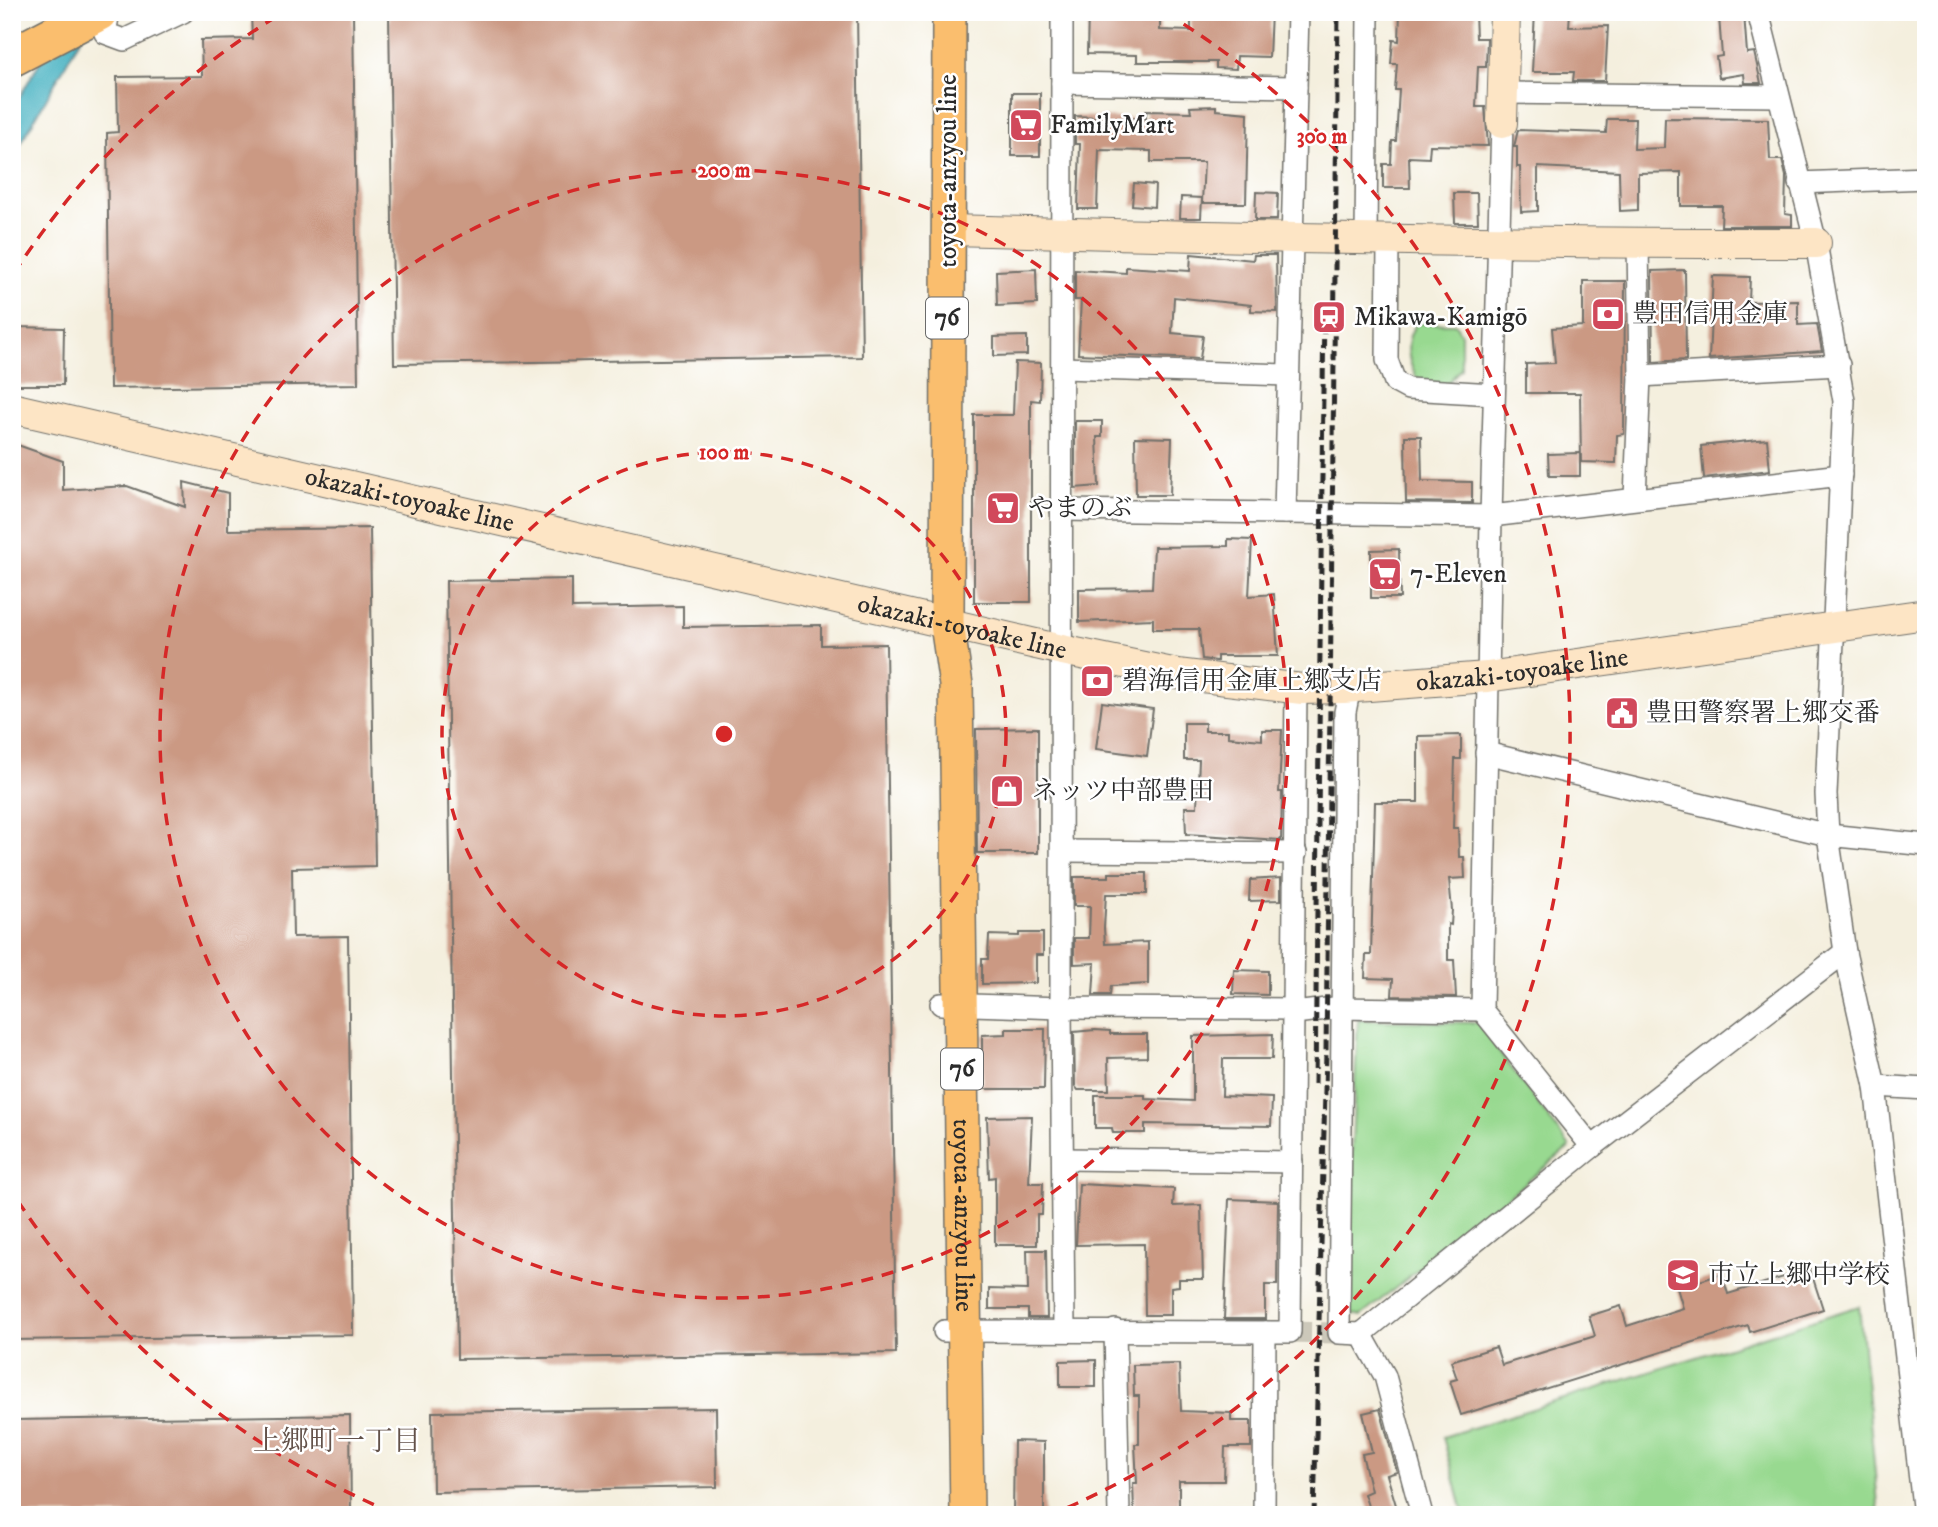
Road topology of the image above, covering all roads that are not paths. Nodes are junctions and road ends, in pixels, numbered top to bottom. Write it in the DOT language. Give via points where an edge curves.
graph roads {
  1 [pos="183,12"];
  2 [pos="949,12"];
  3 [pos="1062,12"];
  4 [pos="1298,12"];
  5 [pos="1368,12"];
  6 [pos="1505,12"];
  7 [pos="1758,12"];
  8 [pos="105,14"];
  9 [pos="12,57"];
  10 [pos="1062,83"];
  11 [pos="1296,87"];
  12 [pos="1503,93"];
  13 [pos="1777,96"];
  14 [pos="1502,123"];
  15 [pos="1926,178"];
  16 [pos="1799,183"];
  17 [pos="947,230"];
  18 [pos="1062,233"];
  19 [pos="1292,237"];
  20 [pos="1377,241"];
  21 [pos="1499,242"];
  22 [pos="1638,243"];
  23 [pos="1816,243"];
  24 [pos="1839,365"];
  25 [pos="1062,369"];
  26 [pos="1288,375"];
  27 [pos="1640,376"];
  28 [pos="1494,394"];
  29 [pos="12,408"];
  30 [pos="1841,475"];
  31 [pos="1635,498"];
  32 [pos="1061,510"];
  33 [pos="1285,513"];
  34 [pos="1491,516"];
  35 [pos="1926,614"];
  36 [pos="947,624"];
  37 [pos="1835,625"];
  38 [pos="1062,650"];
  39 [pos="1487,677"];
  40 [pos="1350,687"];
  41 [pos="1296,688"];
  42 [pos="1486,753"];
  43 [pos="1828,835"];
  44 [pos="1926,845"];
  45 [pos="1062,851"];
  46 [pos="1296,853"];
  47 [pos="1845,951"];
  48 [pos="951,1004"];
  49 [pos="1061,1008"];
  50 [pos="1343,1008"];
  51 [pos="1294,1009"];
  52 [pos="1482,1010"];
  53 [pos="1875,1086"];
  54 [pos="1926,1090"];
  55 [pos="1592,1147"];
  56 [pos="1064,1159"];
  57 [pos="1292,1162"];
  58 [pos="954,1330"];
  59 [pos="1064,1330"];
  60 [pos="1115,1330"];
  61 [pos="1265,1332"];
  62 [pos="1361,1334"];
  63 [pos="1923,1466"];
  64 [pos="946,1515"];
  65 [pos="967,1515"];
  66 [pos="1119,1515"];
  67 [pos="1264,1515"];
  68 [pos="1422,1515"];
  69 [pos="1924,1515"];
  1 -- 8 [label="street" via="124,40 105,33"];
  2 -- 17 [label="main road, toyota-anzyou line / 76"];
  3 -- 10 [label="street"];
  4 -- 11 [label="street"];
  5 -- 20 [label="street"];
  6 -- 12 [label="main road"];
  7 -- 13 [label="street"];
  8 -- 9 [label="highway"];
  10 -- 11 [label="street"];
  10 -- 18 [label="street"];
  11 -- 19 [label="street"];
  12 -- 13 [label="street"];
  12 -- 14 [label="main road"];
  13 -- 16 [label="street"];
  14 -- 21 [label="street"];
  15 -- 16 [label="street"];
  16 -- 23 [label="street"];
  17 -- 18 [label="main road"];
  17 -- 36 [label="main road, toyota-anzyou line / 76"];
  18 -- 19 [label="main road"];
  18 -- 25 [label="street"];
  19 -- 20 [label="main road"];
  19 -- 26 [label="street"];
  20 -- 21 [label="main road"];
  20 -- 28 [label="street" via="1387,360 1395,382 1408,389"];
  21 -- 22 [label="main road"];
  21 -- 28 [label="street"];
  22 -- 23 [label="main road"];
  22 -- 27 [label="street"];
  23 -- 24 [label="street"];
  24 -- 27 [label="street"];
  24 -- 30 [label="street" via="1844,401"];
  25 -- 26 [label="street"];
  25 -- 32 [label="street"];
  26 -- 33 [label="street"];
  27 -- 31 [label="street"];
  28 -- 34 [label="street"];
  29 -- 36 [label="main road, okazaki-toyoake line"];
  30 -- 31 [label="street"];
  30 -- 37 [label="street"];
  31 -- 34 [label="street"];
  32 -- 33 [label="street"];
  32 -- 38 [label="street"];
  33 -- 34 [label="street"];
  34 -- 39 [label="street"];
  35 -- 37 [label="main road, okazaki-toyoake line"];
  36 -- 38 [label="main road, okazaki-toyoake line"];
  36 -- 48 [label="main road, toyota-anzyou line / 76" via="939,679"];
  37 -- 39 [label="main road, okazaki-toyoake line"];
  37 -- 43 [label="street"];
  38 -- 41 [label="main road, okazaki-toyoake line" via="1177,674"];
  38 -- 45 [label="street"];
  39 -- 40 [label="main road, okazaki-toyoake line"];
  39 -- 42 [label="street"];
  40 -- 41 [label="main road, okazaki-toyoake line"];
  40 -- 50 [label="street" via="1345,712"];
  41 -- 46 [label="street"];
  42 -- 43 [label="street"];
  42 -- 52 [label="street"];
  43 -- 44 [label="street"];
  43 -- 47 [label="street"];
  45 -- 46 [label="street"];
  45 -- 49 [label="street"];
  46 -- 51 [label="street"];
  47 -- 53 [label="street"];
  47 -- 55 [label="street"];
  48 -- 49 [label="street"];
  48 -- 58 [label="main road, toyota-anzyou line / 76"];
  49 -- 51 [label="street"];
  49 -- 56 [label="street"];
  50 -- 51 [label="street"];
  50 -- 52 [label="street"];
  50 -- 62 [label="street" via="1339,1333"];
  51 -- 57 [label="street"];
  52 -- 55 [label="street"];
  53 -- 54 [label="street"];
  53 -- 63 [label="street"];
  55 -- 62 [label="street"];
  56 -- 57 [label="street"];
  56 -- 59 [label="street"];
  57 -- 61 [label="street" via="1290,1332"];
  58 -- 59 [label="street"];
  58 -- 64 [label="main road, toyota-anzyou line / 76"];
  58 -- 65 [label="main road, toyota-anzyou line / 76"];
  59 -- 60 [label="street"];
  60 -- 61 [label="street"];
  60 -- 66 [label="street"];
  61 -- 67 [label="street"];
  62 -- 68 [label="street" via="1385,1376"];
  63 -- 69 [label="street"];
}
